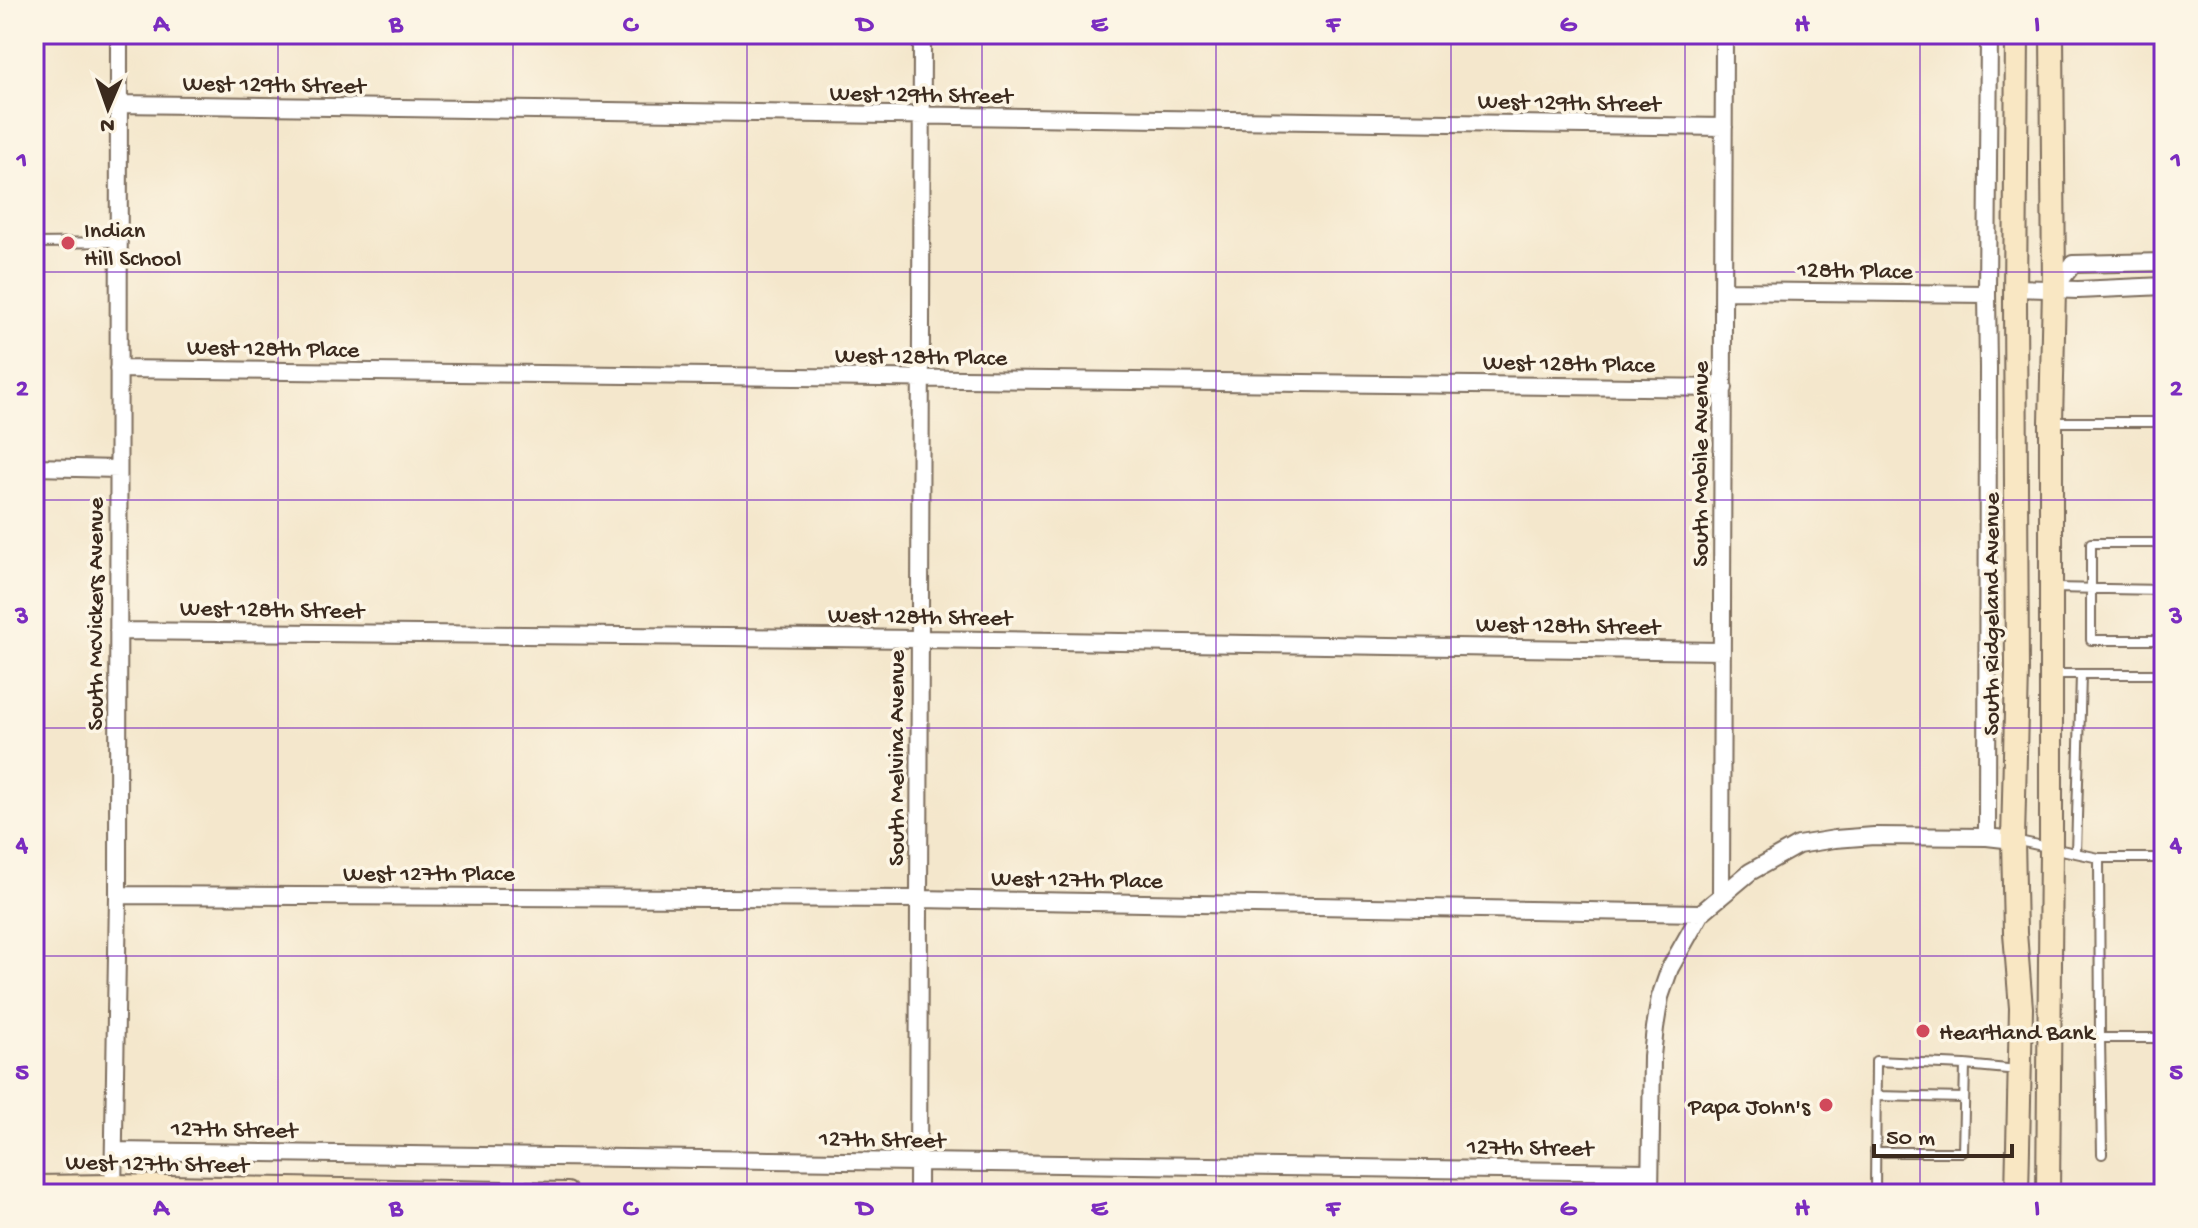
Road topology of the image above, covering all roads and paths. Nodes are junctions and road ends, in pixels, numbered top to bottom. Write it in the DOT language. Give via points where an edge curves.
graph roads {
  1 [pos="119,34"];
  2 [pos="922,34"];
  3 [pos="1724,34"];
  4 [pos="1989,34"];
  5 [pos="2017,34"];
  6 [pos="2052,34"];
  7 [pos="119,104"];
  8 [pos="922,117"];
  9 [pos="1724,127"];
  10 [pos="118,242"];
  11 [pos="34,243"];
  12 [pos="2164,262"];
  13 [pos="2164,286"];
  14 [pos="2016,288"];
  15 [pos="2054,289"];
  16 [pos="1724,291"];
  17 [pos="1987,294"];
  18 [pos="118,369"];
  19 [pos="922,379"];
  20 [pos="1724,388"];
  21 [pos="2051,422"];
  22 [pos="2164,422"];
  23 [pos="34,467"];
  24 [pos="118,469"];
  25 [pos="2164,543"];
  26 [pos="2090,587"];
  27 [pos="2051,588"];
  28 [pos="2164,590"];
  29 [pos="118,631"];
  30 [pos="919,639"];
  31 [pos="2164,640"];
  32 [pos="1722,651"];
  33 [pos="2050,674"];
  34 [pos="2164,674"];
  35 [pos="2081,675"];
  36 [pos="1987,837"];
  37 [pos="2013,840"];
  38 [pos="2051,848"];
  39 [pos="2076,853"];
  40 [pos="2099,858"];
  41 [pos="2164,858"];
  42 [pos="118,895"];
  43 [pos="1721,895"];
  44 [pos="919,899"];
  45 [pos="1701,913"];
  46 [pos="2100,1038"];
  47 [pos="2164,1038"];
  48 [pos="1965,1065"];
  49 [pos="2019,1070"];
  50 [pos="1876,1096"];
  51 [pos="1964,1098"];
  52 [pos="114,1151"];
  53 [pos="1875,1152"];
  54 [pos="2102,1154"];
  55 [pos="918,1163"];
  56 [pos="1650,1172"];
  57 [pos="34,1187"];
  58 [pos="113,1190"];
  59 [pos="405,1193"];
  60 [pos="567,1194"];
  61 [pos="918,1194"];
  62 [pos="1650,1194"];
  63 [pos="1875,1194"];
  64 [pos="2017,1194"];
  65 [pos="2048,1194"];
  1 -- 7 [label="street, South McVickers Avenue"];
  2 -- 8 [label="street, South Melvina Avenue"];
  3 -- 9 [label="street, South Mobile Avenue"];
  4 -- 17 [label="street"];
  5 -- 14 [label="main road, South Ridgeland Avenue"];
  6 -- 15 [label="main road"];
  7 -- 8 [label="street, West 129th Street"];
  7 -- 10 [label="street, South McVickers Avenue"];
  8 -- 9 [label="street, West 129th Street"];
  8 -- 19 [label="street, South Melvina Avenue"];
  9 -- 16 [label="street, South Mobile Avenue"];
  10 -- 11 [label="lane"];
  10 -- 18 [label="street, South McVickers Avenue"];
  12 -- 15 [label="street" via="2073,264"];
  13 -- 15 [label="street"];
  14 -- 15 [label="street"];
  14 -- 37 [label="main road, South Ridgeland Avenue"];
  15 -- 21 [label="main road"];
  16 -- 17 [label="street, 128th Place"];
  16 -- 20 [label="street, South Mobile Avenue"];
  17 -- 36 [label="street"];
  18 -- 19 [label="street, West 128th Place"];
  18 -- 24 [label="street, South McVickers Avenue"];
  19 -- 20 [label="street, West 128th Place"];
  19 -- 30 [label="street, South Melvina Avenue"];
  20 -- 32 [label="street, South Mobile Avenue"];
  21 -- 22 [label="lane"];
  21 -- 27 [label="main road"];
  23 -- 24 [label="street"];
  24 -- 29 [label="street, South McVickers Avenue"];
  25 -- 26 [label="lane" via="2091,543"];
  26 -- 27 [label="lane"];
  26 -- 28 [label="lane"];
  26 -- 31 [label="lane" via="2091,640"];
  27 -- 33 [label="main road"];
  29 -- 30 [label="street, West 128th Street"];
  29 -- 42 [label="street, South McVickers Avenue"];
  30 -- 32 [label="street, West 128th Street"];
  30 -- 44 [label="street, South Melvina Avenue"];
  32 -- 43 [label="street, South Mobile Avenue"];
  33 -- 35 [label="lane"];
  33 -- 38 [label="main road"];
  34 -- 35 [label="lane"];
  35 -- 39 [label="lane"];
  36 -- 37 [label="street"];
  36 -- 43 [label="street" via="1874,836 1798,845"];
  37 -- 38 [label="lane"];
  37 -- 49 [label="main road, South Ridgeland Avenue"];
  38 -- 39 [label="lane"];
  38 -- 65 [label="main road"];
  39 -- 40 [label="lane"];
  40 -- 41 [label="lane"];
  40 -- 46 [label="lane"];
  42 -- 44 [label="street, West 127th Place"];
  42 -- 52 [label="street, South McVickers Avenue"];
  43 -- 45 [label="street"];
  44 -- 45 [label="street, West 127th Place"];
  44 -- 55 [label="street, South Melvina Avenue"];
  45 -- 56 [label="street" via="1660,997 1652,1056"];
  46 -- 47 [label="lane"];
  46 -- 54 [label="lane"];
  48 -- 49 [label="lane"];
  48 -- 50 [label="lane" via="1876,1061"];
  48 -- 51 [label="lane"];
  49 -- 64 [label="main road, South Ridgeland Avenue"];
  50 -- 51 [label="lane"];
  50 -- 53 [label="lane"];
  51 -- 53 [label="lane" via="1963,1152"];
  52 -- 55 [label="street, 127th Street"];
  52 -- 58 [label="street, South McVickers Avenue"];
  53 -- 63 [label="lane"];
  55 -- 56 [label="street, 127th Street"];
  55 -- 61 [label="street, South Melvina Avenue"];
  56 -- 62 [label="street"];
  57 -- 58 [label="main road, West 127th Street"];
  58 -- 59 [label="main road, West 127th Street"];
  59 -- 60 [label="main road, West 127th Street"];
}
